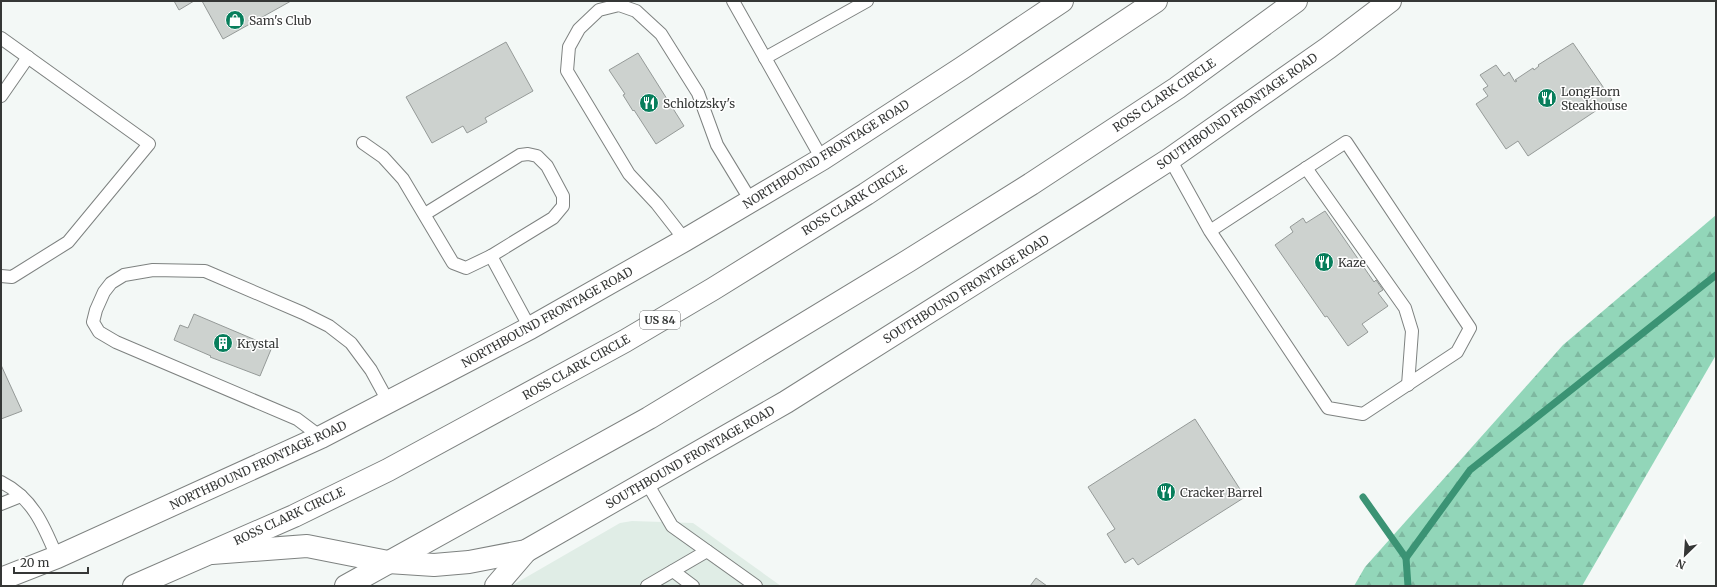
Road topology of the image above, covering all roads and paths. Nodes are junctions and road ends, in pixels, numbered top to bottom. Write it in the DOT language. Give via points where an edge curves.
graph roads {
  1 [pos="732,1"];
  2 [pos="867,1"];
  3 [pos="1062,1"];
  4 [pos="1156,1"];
  5 [pos="1296,1"];
  6 [pos="1390,1"];
  7 [pos="1,38"];
  8 [pos="28,57"];
  9 [pos="765,58"];
  10 [pos="1,96"];
  11 [pos="363,143"];
  12 [pos="822,159"];
  13 [pos="1170,159"];
  14 [pos="1306,168"];
  15 [pos="751,201"];
  16 [pos="425,214"];
  17 [pos="1210,231"];
  18 [pos="685,240"];
  19 [pos="491,256"];
  20 [pos="1,276"];
  21 [pos="530,328"];
  22 [pos="1408,385"];
  23 [pos="389,403"];
  24 [pos="321,437"];
  25 [pos="1,482"];
  26 [pos="647,483"];
  27 [pos="21,496"];
  28 [pos="1,504"];
  29 [pos="526,551"];
  30 [pos="707,551"];
  31 [pos="207,554"];
  32 [pos="57,557"];
  33 [pos="388,562"];
  34 [pos="673,571"];
  35 [pos="1,579"];
  36 [pos="134,586"];
  37 [pos="346,586"];
  38 [pos="496,586"];
  39 [pos="647,586"];
  40 [pos="693,586"];
  41 [pos="756,586"];
  1 -- 9 [label="lane"];
  2 -- 9 [label="lane"];
  3 -- 12 [label="main road, NORTHBOUND FRONTAGE ROAD"];
  4 -- 31 [label="main road, ROSS CLARK CIRCLE / US 84" via="866,194 625,341 388,470 294,516"];
  5 -- 33 [label="main road, ROSS CLARK CIRCLE" via="1177,88 908,261 649,418"];
  6 -- 13 [label="main road, SOUTHBOUND FRONTAGE ROAD" via="1328,48"];
  7 -- 8 [label="lane"];
  8 -- 10 [label="lane"];
  8 -- 20 [label="lane" via="149,144 68,242 12,277"];
  9 -- 12 [label="lane"];
  11 -- 16 [label="lane" via="383,157 403,179"];
  12 -- 15 [label="main road, NORTHBOUND FRONTAGE ROAD"];
  13 -- 17 [label="lane"];
  13 -- 26 [label="main road, SOUTHBOUND FRONTAGE ROAD" via="874,348"];
  14 -- 17 [label="lane"];
  14 -- 22 [label="lane" via="1405,308 1412,331"];
  14 -- 22 [label="lane" via="1346,142 1470,328 1457,352"];
  15 -- 18 [label="main road, NORTHBOUND FRONTAGE ROAD"];
  15 -- 18 [label="lane" via="716,145 698,93 661,34 636,11 619,5 599,10 579,29 569,47 567,71 629,174"];
  16 -- 19 [label="lane" via="453,263 466,268"];
  16 -- 19 [label="lane" via="520,155 537,156 547,166 563,196 563,206 554,218"];
  17 -- 22 [label="lane" via="1328,408 1363,414"];
  18 -- 21 [label="main road, NORTHBOUND FRONTAGE ROAD"];
  19 -- 21 [label="lane"];
  21 -- 23 [label="main road, NORTHBOUND FRONTAGE ROAD"];
  23 -- 24 [label="main road, NORTHBOUND FRONTAGE ROAD"];
  23 -- 24 [label="lane" via="371,370 351,343 329,326 205,270 153,270 124,275 111,283 104,292 93,322 99,332 116,342 286,413"];
  24 -- 32 [label="main road, NORTHBOUND FRONTAGE ROAD"];
  25 -- 27 [label="lane"];
  26 -- 29 [label="main road, SOUTHBOUND FRONTAGE ROAD"];
  26 -- 30 [label="lane" via="672,526"];
  27 -- 28 [label="lane"];
  27 -- 32 [label="lane" via="44,526"];
  29 -- 33 [label="main road, SOUTHBOUND FRONTAGE ROAD" via="469,562 434,565"];
  29 -- 38 [label="main road, SOUTHBOUND FRONTAGE ROAD"];
  30 -- 34 [label="lane"];
  30 -- 41 [label="lane"];
  31 -- 33 [label="main road, SOUTHBOUND FRONTAGE ROAD" via="307,546"];
  31 -- 36 [label="main road, ROSS CLARK CIRCLE / US 84"];
  32 -- 35 [label="main road, NORTHBOUND FRONTAGE ROAD"];
  33 -- 37 [label="main road, ROSS CLARK CIRCLE"];
  34 -- 39 [label="lane"];
  34 -- 40 [label="lane"];
}
